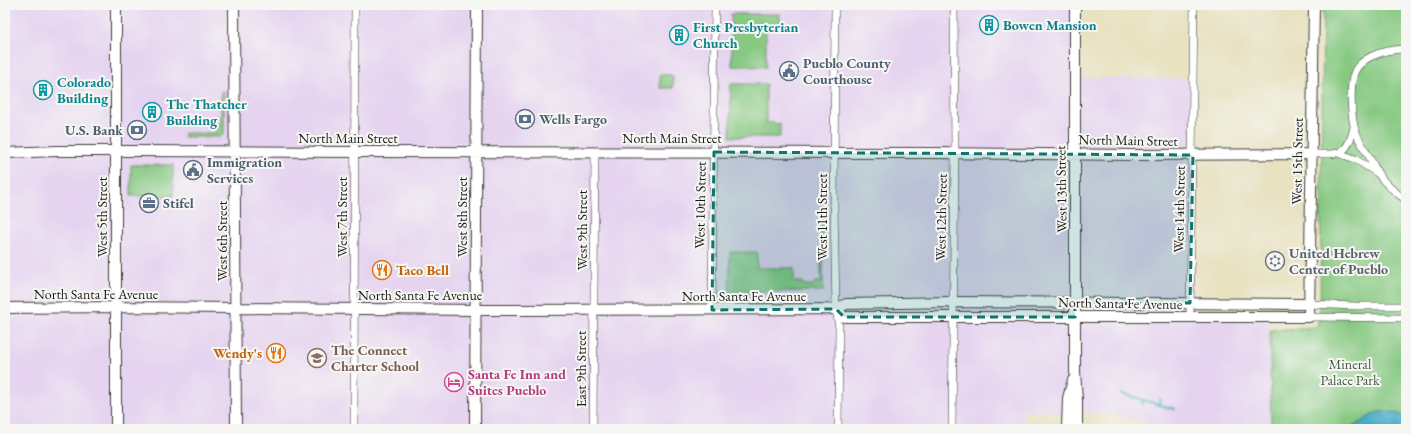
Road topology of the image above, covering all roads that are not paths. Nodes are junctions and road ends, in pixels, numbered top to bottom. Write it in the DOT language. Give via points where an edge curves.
graph roads {
  1 [pos="116,5"];
  2 [pos="234,5"];
  3 [pos="355,5"];
  4 [pos="477,5"];
  5 [pos="715,5"];
  6 [pos="835,5"];
  7 [pos="954,5"];
  8 [pos="1075,5"];
  9 [pos="1194,5"];
  10 [pos="1314,5"];
  11 [pos="1406,49"];
  12 [pos="1354,126"];
  13 [pos="116,151"];
  14 [pos="235,151"];
  15 [pos="355,152"];
  16 [pos="476,152"];
  17 [pos="595,152"];
  18 [pos="714,152"];
  19 [pos="835,152"];
  20 [pos="5,153"];
  21 [pos="955,153"];
  22 [pos="1074,153"];
  23 [pos="1338,153"];
  24 [pos="1311,154"];
  25 [pos="1193,155"];
  26 [pos="1378,174"];
  27 [pos="1406,200"];
  28 [pos="952,302"];
  29 [pos="1190,303"];
  30 [pos="1075,304"];
  31 [pos="1309,304"];
  32 [pos="1406,306"];
  33 [pos="116,307"];
  34 [pos="5,308"];
  35 [pos="236,308"];
  36 [pos="354,309"];
  37 [pos="594,309"];
  38 [pos="836,309"];
  39 [pos="476,310"];
  40 [pos="712,310"];
  41 [pos="952,316"];
  42 [pos="1075,317"];
  43 [pos="1309,317"];
  44 [pos="1190,318"];
  45 [pos="1406,318"];
  46 [pos="1075,372"];
  47 [pos="116,429"];
  48 [pos="236,429"];
  49 [pos="354,429"];
  50 [pos="475,429"];
  51 [pos="593,429"];
  52 [pos="838,429"];
  53 [pos="952,429"];
  54 [pos="1067,429"];
  55 [pos="1077,429"];
  1 -- 13 [label="street, West 5th Street"];
  2 -- 14 [label="street, West 6th Street"];
  3 -- 15 [label="street, West 7th Street"];
  4 -- 16 [label="street, West 8th Street"];
  5 -- 18 [label="street, West 10th Street"];
  6 -- 19 [label="street, West 11th Street"];
  7 -- 21 [label="street, West 12th Street"];
  8 -- 22 [label="street, West 13th Street"];
  9 -- 25 [label="street, West 14th Street"];
  10 -- 24 [label="street, West 15th Street"];
  11 -- 12 [label="street, North Main Street" via="1390,50 1370,57 1357,68 1352,87"];
  12 -- 23 [label="street, North Main Street" via="1350,144"];
  12 -- 26 [label="street, North Main Street"];
  13 -- 14 [label="street, North Main Street"];
  13 -- 20 [label="street, North Main Street"];
  13 -- 33 [label="street, West 5th Street"];
  14 -- 15 [label="street, North Main Street"];
  14 -- 35 [label="street, West 6th Street"];
  15 -- 16 [label="street, North Main Street"];
  15 -- 36 [label="street, West 7th Street"];
  16 -- 17 [label="street, North Main Street"];
  16 -- 39 [label="street, West 8th Street"];
  17 -- 18 [label="street, North Main Street"];
  17 -- 37 [label="street, West 9th Street"];
  18 -- 19 [label="street, North Main Street"];
  18 -- 40 [label="street, West 10th Street"];
  19 -- 21 [label="street, North Main Street"];
  19 -- 38 [label="street, West 11th Street"];
  21 -- 22 [label="street, North Main Street"];
  21 -- 28 [label="street, West 12th Street"];
  22 -- 25 [label="street, North Main Street"];
  22 -- 30 [label="street, West 13th Street"];
  23 -- 24 [label="street, North Main Street"];
  23 -- 26 [label="street, North Main Street" via="1355,159"];
  24 -- 25 [label="street, North Main Street"];
  24 -- 31 [label="street, West 15th Street"];
  25 -- 29 [label="street, West 14th Street"];
  26 -- 27 [label="street, North Main Street"];
  28 -- 30 [label="street, North Santa Fe Avenue"];
  28 -- 38 [label="street, North Santa Fe Avenue" via="846,304"];
  28 -- 41 [label="street, West 12th Street"];
  29 -- 30 [label="street, North Santa Fe Avenue"];
  29 -- 31 [label="street, North Santa Fe Avenue"];
  29 -- 44 [label="street, West 14th Street"];
  30 -- 42 [label="street, West 13th Street"];
  31 -- 32 [label="street, North Santa Fe Avenue"];
  31 -- 43 [label="street, West 15th Street"];
  33 -- 34 [label="street, North Santa Fe Avenue"];
  33 -- 35 [label="street, North Santa Fe Avenue"];
  33 -- 47 [label="street, West 5th Street"];
  35 -- 36 [label="street, North Santa Fe Avenue"];
  35 -- 48 [label="street, West 6th Street"];
  36 -- 39 [label="street, North Santa Fe Avenue"];
  36 -- 49 [label="street, West 7th Street"];
  37 -- 39 [label="street, North Santa Fe Avenue"];
  37 -- 40 [label="street, North Santa Fe Avenue"];
  37 -- 51 [label="street, East 9th Street"];
  38 -- 40 [label="street, North Santa Fe Avenue"];
  38 -- 41 [label="street, North Santa Fe Avenue" via="844,317"];
  38 -- 52 [label="street, West 11th Street"];
  39 -- 50 [label="street, West 8th Street"];
  41 -- 42 [label="street, North Santa Fe Avenue"];
  41 -- 53 [label="street, West 12th Street"];
  42 -- 44 [label="street, North Santa Fe Avenue"];
  42 -- 46 [label="street, West 13th Street"];
  43 -- 44 [label="street, North Santa Fe Avenue"];
  43 -- 45 [label="street, North Santa Fe Avenue"];
  46 -- 54 [label="street, West 13th Street" via="1068,398"];
  46 -- 55 [label="street, West 13th Street"];
}
